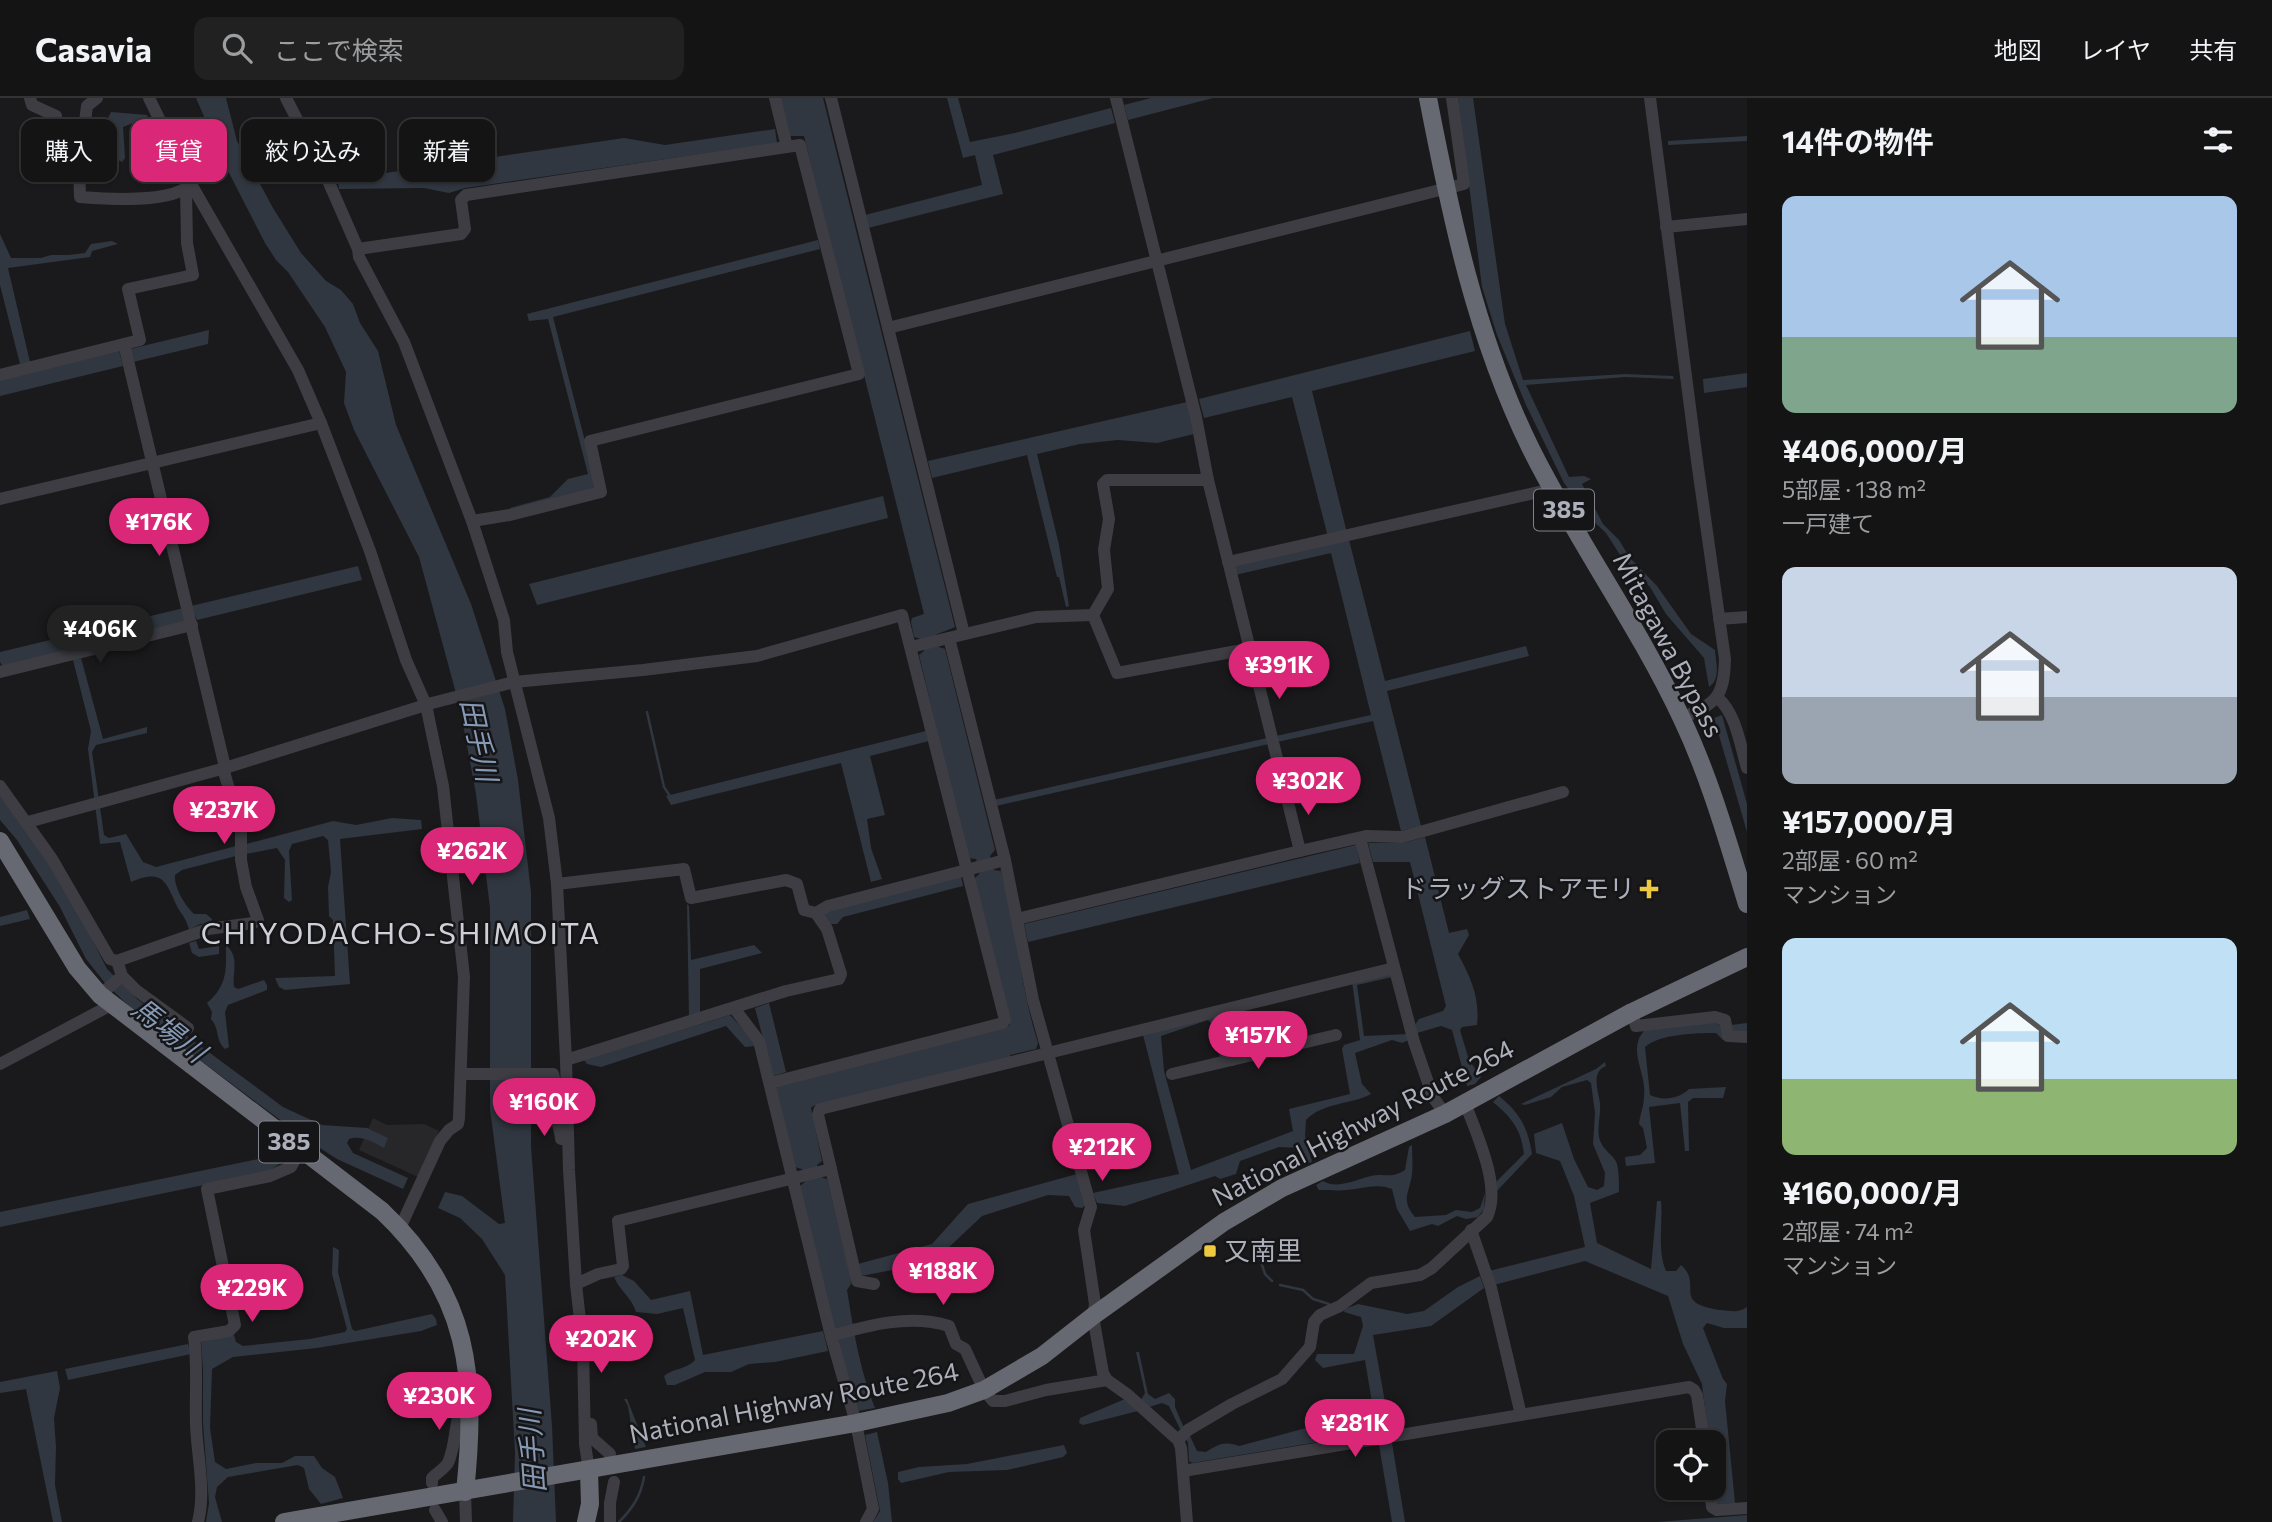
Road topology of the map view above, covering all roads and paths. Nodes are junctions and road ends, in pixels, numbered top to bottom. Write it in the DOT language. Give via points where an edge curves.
graph roads {
  1 [pos="30,98"];
  2 [pos="97,98"];
  3 [pos="149,98"];
  4 [pos="286,98"];
  5 [pos="775,98"];
  6 [pos="831,98"];
  7 [pos="1116,98"];
  8 [pos="1428,98"];
  9 [pos="1452,98"];
  10 [pos="1650,98"];
  11 [pos="55,116"];
  12 [pos="787,147"];
  13 [pos="188,187"];
  14 [pos="1445,187"];
  15 [pos="1747,219"];
  16 [pos="1666,227"];
  17 [pos="358,249"];
  18 [pos="1157,260"];
  19 [pos="888,328"];
  20 [pos="124,344"];
  21 [pos="0,375"];
  22 [pos="321,422"];
  23 [pos="152,463"];
  24 [pos="1208,480"];
  25 [pos="1552,489"];
  26 [pos="0,499"];
  27 [pos="472,521"];
  28 [pos="1228,562"];
  29 [pos="1093,615"];
  30 [pos="1747,617"];
  31 [pos="1719,619"];
  32 [pos="192,625"];
  33 [pos="964,634"];
  34 [pos="944,639"];
  35 [pos="916,646"];
  36 [pos="1248,649"];
  37 [pos="0,672"];
  38 [pos="510,683"];
  39 [pos="1718,698"];
  40 [pos="429,704"];
  41 [pos="1682,718"];
  42 [pos="225,768"];
  43 [pos="1747,768"];
  44 [pos="0,786"];
  45 [pos="1563,792"];
  46 [pos="28,822"];
  47 [pos="1360,838"];
  48 [pos="0,841"];
  49 [pos="1300,852"];
  50 [pos="1000,861"];
  51 [pos="971,869"];
  52 [pos="557,884"];
  53 [pos="1747,904"];
  54 [pos="816,913"];
  55 [pos="1017,919"];
  56 [pos="1747,957"];
  57 [pos="117,961"];
  58 [pos="1394,968"];
  59 [pos="121,977"];
  60 [pos="106,996"];
  61 [pos="734,1008"];
  62 [pos="1220,1011"];
  63 [pos="1633,1012"];
  64 [pos="188,1028"];
  65 [pos="1336,1035"];
  66 [pos="1747,1037"];
  67 [pos="1046,1054"];
  68 [pos="566,1060"];
  69 [pos="1232,1060"];
  70 [pos="0,1064"];
  71 [pos="465,1074"];
  72 [pos="1172,1074"];
  73 [pos="770,1083"];
  74 [pos="1465,1103"];
  75 [pos="1445,1114"];
  76 [pos="300,1150"];
  77 [pos="569,1170"];
  78 [pos="827,1170"];
  79 [pos="798,1177"];
  80 [pos="400,1228"];
  81 [pos="1471,1230"];
  82 [pos="576,1284"];
  83 [pos="874,1284"];
  84 [pos="1093,1316"];
  85 [pos="833,1335"];
  86 [pos="584,1380"];
  87 [pos="1107,1380"];
  88 [pos="470,1391"];
  89 [pos="984,1391"];
  90 [pos="1521,1415"];
  91 [pos="856,1423"];
  92 [pos="1702,1430"];
  93 [pos="1178,1440"];
  94 [pos="610,1454"];
  95 [pos="1183,1471"];
  96 [pos="583,1472"];
  97 [pos="614,1482"];
  98 [pos="432,1483"];
  99 [pos="474,1490"];
  100 [pos="1711,1500"];
  101 [pos="590,1504"];
  102 [pos="1747,1508"];
  103 [pos="435,1510"];
  104 [pos="864,1521"];
  105 [pos="198,1522"];
  106 [pos="284,1522"];
  107 [pos="442,1522"];
  108 [pos="466,1522"];
  109 [pos="586,1522"];
  110 [pos="594,1522"];
  111 [pos="610,1522"];
  112 [pos="1187,1522"];
  1 -- 11 [label="street" via="32,105"];
  2 -- 13 [label="street" via="87,106 80,197 154,198"];
  3 -- 13 [label="street"];
  4 -- 17 [label="street"];
  5 -- 12 [label="street"];
  6 -- 19 [label="street"];
  7 -- 18 [label="street"];
  8 -- 14 [label="highway, Mitagawa Bypass / 385"];
  9 -- 14 [label="street" via="1464,184"];
  10 -- 16 [label="street"];
  12 -- 17 [label="street" via="466,195 461,200 465,229 461,234"];
  12 -- 27 [label="street" via="800,145 859,374 590,441 601,492"];
  13 -- 20 [label="street" via="187,243 193,275 128,289 140,340"];
  13 -- 22 [label="street" via="276,330"];
  14 -- 18 [label="street"];
  14 -- 25 [label="highway, Mitagawa Bypass / 385" via="1491,355"];
  15 -- 16 [label="street"];
  16 -- 31 [label="street"];
  17 -- 27 [label="street" via="404,342"];
  18 -- 19 [label="street"];
  18 -- 24 [label="street"];
  19 -- 33 [label="street"];
  20 -- 21 [label="street"];
  20 -- 23 [label="street"];
  22 -- 23 [label="street"];
  22 -- 40 [label="street" via="406,660"];
  23 -- 26 [label="street"];
  23 -- 32 [label="street"];
  24 -- 28 [label="street"];
  24 -- 29 [label="street" via="1107,480 1103,484 1109,532 1104,550 1108,589"];
  25 -- 28 [label="street"];
  25 -- 41 [label="highway, Mitagawa Bypass / 385"];
  27 -- 38 [label="street" via="504,620"];
  28 -- 36 [label="street"];
  29 -- 33 [label="street" via="1036,617"];
  29 -- 36 [label="street" via="1117,674"];
  30 -- 31 [label="street"];
  31 -- 39 [label="street" via="1725,678"];
  32 -- 37 [label="street"];
  32 -- 42 [label="street"];
  33 -- 34 [label="street"];
  34 -- 35 [label="street"];
  34 -- 50 [label="street"];
  35 -- 38 [label="street" via="902,615 757,656"];
  35 -- 51 [label="street"];
  36 -- 49 [label="street"];
  38 -- 40 [label="street"];
  38 -- 52 [label="street" via="543,791"];
  39 -- 41 [label="street"];
  39 -- 43 [label="street" via="1727,705"];
  40 -- 42 [label="street"];
  40 -- 71 [label="street" via="464,977"];
  41 -- 53 [label="highway, Mitagawa Bypass / 385" via="1723,824"];
  42 -- 46 [label="street"];
  42 -- 57 [label="street" via="240,829 246,887 257,920 208,929"];
  44 -- 46 [label="street"];
  45 -- 47 [label="street" via="1402,837"];
  46 -- 57 [label="street" via="80,904 104,952"];
  47 -- 49 [label="street"];
  47 -- 58 [label="street"];
  48 -- 60 [label="highway, 385" via="77,968"];
  49 -- 55 [label="street"];
  50 -- 51 [label="street"];
  50 -- 55 [label="street"];
  51 -- 54 [label="street"];
  51 -- 73 [label="street" via="1003,1023"];
  52 -- 54 [label="street" via="684,869 691,898 786,880 797,884 804,910"];
  52 -- 68 [label="street"];
  54 -- 61 [label="street" via="827,929 839,979"];
  55 -- 67 [label="street"];
  56 -- 63 [label="highway, National Highway Route 264"];
  57 -- 59 [label="street"];
  58 -- 62 [label="street"];
  58 -- 75 [label="street" via="1429,1086"];
  59 -- 60 [label="street"];
  59 -- 64 [label="street"];
  60 -- 70 [label="street"];
  60 -- 76 [label="highway, 385"];
  61 -- 68 [label="street"];
  61 -- 73 [label="street" via="759,1041"];
  62 -- 67 [label="street"];
  62 -- 69 [label="street"];
  63 -- 66 [label="street" via="1636,1026 1715,1017 1725,1020 1728,1036"];
  63 -- 74 [label="highway, National Highway Route 264"];
  65 -- 69 [label="street"];
  67 -- 78 [label="street" via="820,1109"];
  67 -- 84 [label="street" via="1091,1207 1084,1230"];
  68 -- 77 [label="street"];
  69 -- 72 [label="street"];
  71 -- 77 [label="street" via="553,1074 562,1166"];
  71 -- 80 [label="street" via="458,1124 440,1141"];
  73 -- 79 [label="street"];
  74 -- 75 [label="highway, National Highway Route 264"];
  74 -- 81 [label="street" via="1484,1153 1492,1193 1487,1217"];
  75 -- 84 [label="highway, National Highway Route 264" via="1282,1188 1224,1222"];
  76 -- 80 [label="highway, 385"];
  76 -- 105 [label="street" via="291,1167 270,1177 207,1189 235,1325 229,1331 194,1337 202,1499"];
  77 -- 82 [label="street"];
  78 -- 79 [label="street"];
  78 -- 83 [label="street" via="857,1281"];
  79 -- 82 [label="street" via="618,1221 621,1269"];
  79 -- 85 [label="street"];
  80 -- 88 [label="highway, 385" via="435,1275 453,1314"];
  81 -- 90 [label="street" via="1491,1288"];
  81 -- 93 [label="street" via="1420,1275 1371,1283 1320,1315 1314,1322 1310,1347 1282,1379"];
  82 -- 86 [label="street"];
  84 -- 87 [label="street"];
  84 -- 89 [label="highway, National Highway Route 264" via="1042,1356"];
  85 -- 89 [label="street" via="876,1323 929,1320 949,1326"];
  85 -- 91 [label="street"];
  86 -- 94 [label="street" via="590,1396 592,1438"];
  86 -- 96 [label="street"];
  87 -- 89 [label="street" via="1005,1401 993,1401"];
  87 -- 93 [label="street"];
  88 -- 98 [label="street" via="460,1403 447,1465"];
  88 -- 99 [label="highway, 385"];
  89 -- 91 [label="highway, National Highway Route 264"];
  90 -- 92 [label="street" via="1689,1387 1697,1395"];
  90 -- 95 [label="street"];
  91 -- 96 [label="highway, National Highway Route 264"];
  91 -- 104 [label="street" via="873,1509"];
  93 -- 95 [label="street"];
  95 -- 112 [label="street"];
  96 -- 99 [label="highway, National Highway Route 264"];
  96 -- 101 [label="highway"];
  97 -- 111 [label="street"];
  99 -- 106 [label="highway, National Highway Route 264"];
  99 -- 108 [label="street"];
  100 -- 102 [label="street" via="1717,1510"];
  101 -- 109 [label="highway"];
  101 -- 110 [label="street"];
  103 -- 107 [label="street"];
}
